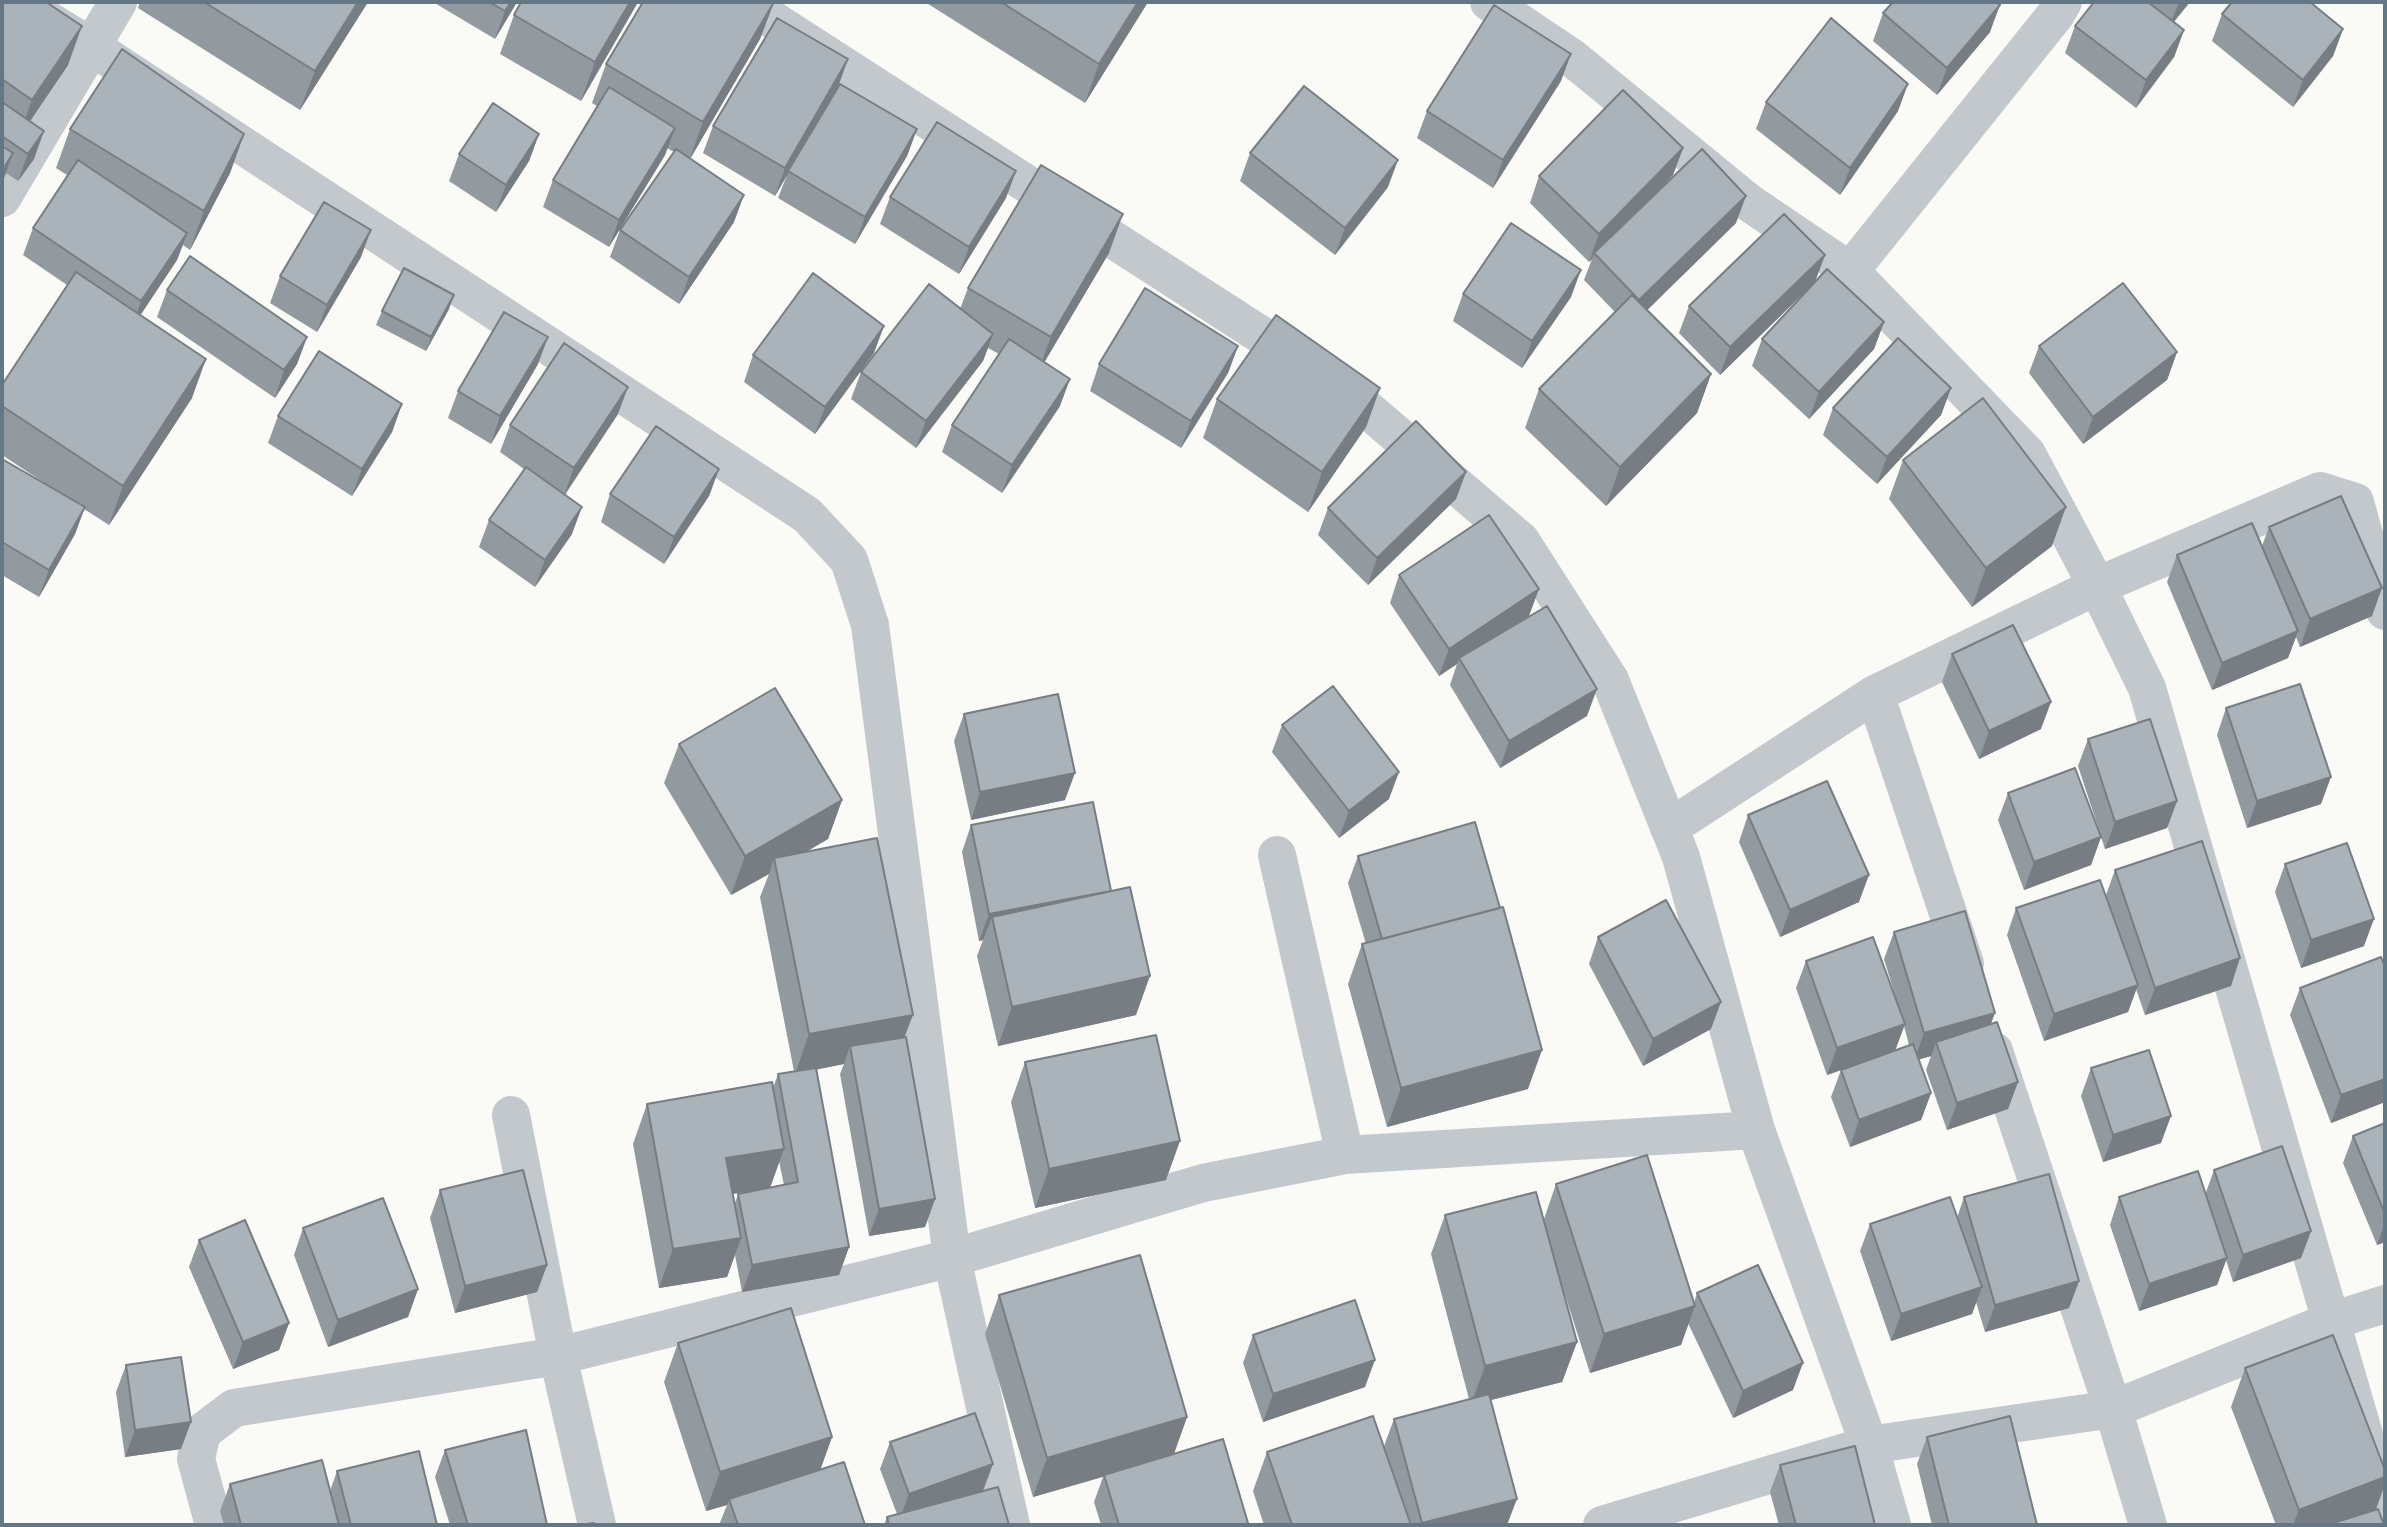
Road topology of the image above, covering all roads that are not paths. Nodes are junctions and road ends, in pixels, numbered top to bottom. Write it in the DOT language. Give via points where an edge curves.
graph roads {
  1 [pos="18,2"];
  2 [pos="118,2"];
  3 [pos="745,2"];
  4 [pos="1489,2"];
  5 [pos="2063,2"];
  6 [pos="92,47"];
  7 [pos="2,198"];
  8 [pos="1850,271"];
  9 [pos="2097,586"];
  10 [pos="2385,611"];
  11 [pos="1875,694"];
  12 [pos="1669,828"];
  13 [pos="1277,855"];
  14 [pos="511,1115"];
  15 [pos="1756,1130"];
  16 [pos="1345,1155"];
  17 [pos="952,1258"];
  18 [pos="2385,1304"];
  19 [pos="2332,1321"];
  20 [pos="558,1356"];
  21 [pos="2113,1409"];
  22 [pos="1869,1446"];
  23 [pos="2385,1507"];
  24 [pos="214,1525"];
  25 [pos="597,1525"];
  26 [pos="1011,1525"];
  27 [pos="1602,1525"];
  28 [pos="1892,1525"];
  29 [pos="2148,1525"];
  1 -- 6 [label="street"];
  2 -- 6 [label="street"];
  3 -- 12 [label="street" via="1340,386 1521,541 1610,680"];
  4 -- 8 [label="street" via="1571,57 1748,202"];
  5 -- 8 [label="street"];
  6 -- 7 [label="street"];
  6 -- 17 [label="street" via="807,515 849,560 870,625"];
  8 -- 9 [label="street" via="2026,454"];
  9 -- 10 [label="street" via="2320,491 2355,502"];
  9 -- 11 [label="street"];
  9 -- 19 [label="street" via="2147,688"];
  11 -- 12 [label="street"];
  11 -- 21 [label="street"];
  12 -- 15 [label="street" via="1681,857"];
  13 -- 16 [label="street"];
  14 -- 20 [label="street"];
  15 -- 16 [label="street"];
  15 -- 22 [label="street"];
  16 -- 17 [label="street" via="1203,1183"];
  17 -- 20 [label="street"];
  17 -- 26 [label="street"];
  18 -- 19 [label="street"];
  19 -- 21 [label="street"];
  19 -- 23 [label="street"];
  20 -- 24 [label="street" via="234,1408 202,1432 195,1459"];
  20 -- 25 [label="street"];
  21 -- 22 [label="street"];
  21 -- 29 [label="street"];
  22 -- 27 [label="street"];
  22 -- 28 [label="street"];
}
